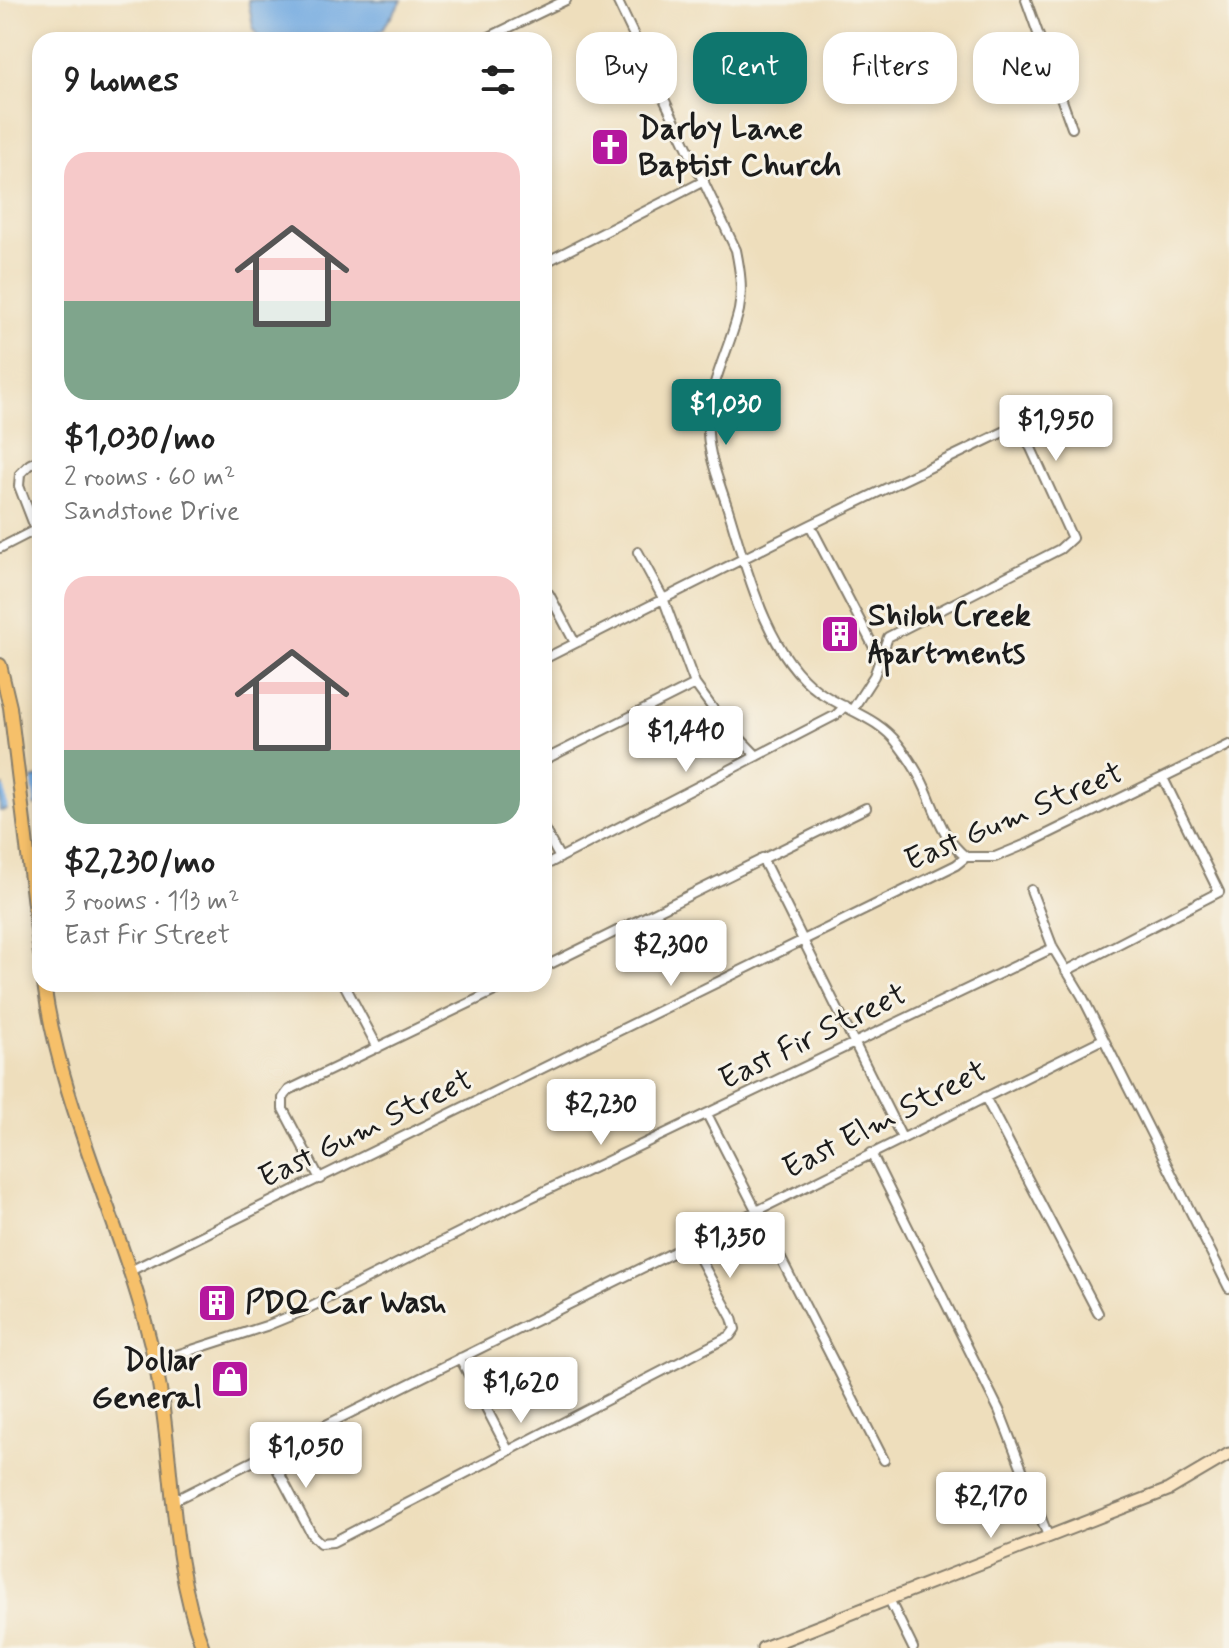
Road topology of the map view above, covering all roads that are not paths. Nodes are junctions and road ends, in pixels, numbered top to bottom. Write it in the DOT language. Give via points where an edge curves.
graph roads {
  1 [pos="566,0"];
  2 [pos="617,0"];
  3 [pos="1026,0"];
  4 [pos="500,32"];
  5 [pos="1072,128"];
  6 [pos="704,181"];
  7 [pos="552,259"];
  8 [pos="32,463"];
  9 [pos="32,515"];
  10 [pos="810,525"];
  11 [pos="32,532"];
  12 [pos="0,548"];
  13 [pos="638,552"];
  14 [pos="743,558"];
  15 [pos="663,598"];
  16 [pos="552,600"];
  17 [pos="575,643"];
  18 [pos="552,655"];
  19 [pos="880,659"];
  20 [pos="0,665"];
  21 [pos="695,684"];
  22 [pos="848,708"];
  23 [pos="1229,745"];
  24 [pos="552,756"];
  25 [pos="757,756"];
  26 [pos="1163,778"];
  27 [pos="866,808"];
  28 [pos="552,844"];
  29 [pos="966,857"];
  30 [pos="560,858"];
  31 [pos="762,858"];
  32 [pos="552,862"];
  33 [pos="32,887"];
  34 [pos="1031,890"];
  35 [pos="803,941"];
  36 [pos="1053,948"];
  37 [pos="552,963"];
  38 [pos="1066,971"];
  39 [pos="46,992"];
  40 [pos="348,992"];
  41 [pos="493,992"];
  42 [pos="1103,1039"];
  43 [pos="854,1044"];
  44 [pos="378,1048"];
  45 [pos="985,1097"];
  46 [pos="707,1114"];
  47 [pos="902,1138"];
  48 [pos="871,1153"];
  49 [pos="320,1179"];
  50 [pos="757,1211"];
  51 [pos="692,1244"];
  52 [pos="128,1272"];
  53 [pos="1229,1288"];
  54 [pos="1098,1313"];
  55 [pos="460,1358"];
  56 [pos="155,1362"];
  57 [pos="508,1450"];
  58 [pos="269,1454"];
  59 [pos="1229,1454"];
  60 [pos="884,1460"];
  61 [pos="173,1501"];
  62 [pos="1048,1536"];
  63 [pos="889,1599"];
  64 [pos="203,1648"];
  65 [pos="763,1648"];
  66 [pos="913,1648"];
  1 -- 4 [label="street"];
  2 -- 6 [label="street"];
  3 -- 5 [label="street"];
  6 -- 7 [label="street"];
  6 -- 14 [label="street" via="736,250 742,281 739,309 709,404 707,433"];
  8 -- 9 [label="street" via="20,474 19,486"];
  10 -- 14 [label="street"];
  10 -- 19 [label="street"];
  10 -- 19 [label="street" via="1020,424 1072,538 1060,549 888,637"];
  11 -- 12 [label="street"];
  13 -- 15 [label="street"];
  14 -- 15 [label="street"];
  14 -- 22 [label="street" via="790,663 817,691"];
  15 -- 17 [label="street"];
  15 -- 21 [label="street"];
  16 -- 17 [label="street"];
  17 -- 18 [label="street"];
  19 -- 22 [label="street" via="874,676"];
  20 -- 33 [label="main road"];
  21 -- 24 [label="street"];
  21 -- 25 [label="street"];
  22 -- 25 [label="street"];
  22 -- 29 [label="street" via="898,744 939,824"];
  23 -- 26 [label="street, East Gum Street"];
  25 -- 30 [label="street"];
  26 -- 29 [label="street, East Gum Street" via="995,857"];
  26 -- 38 [label="street" via="1219,892"];
  27 -- 31 [label="street"];
  28 -- 30 [label="street"];
  29 -- 35 [label="street, East Gum Street"];
  30 -- 32 [label="street"];
  31 -- 35 [label="street"];
  31 -- 37 [label="street"];
  34 -- 36 [label="street"];
  35 -- 43 [label="street"];
  35 -- 49 [label="street, East Gum Street"];
  36 -- 38 [label="street"];
  36 -- 43 [label="street, East Fir Street"];
  38 -- 42 [label="street"];
  39 -- 52 [label="main road" via="62,1077"];
  40 -- 44 [label="street"];
  41 -- 44 [label="street"];
  42 -- 45 [label="street, East Elm Street"];
  42 -- 53 [label="street"];
  43 -- 46 [label="street, East Fir Street"];
  43 -- 47 [label="street"];
  44 -- 49 [label="street" via="289,1090 283,1098 283,1109"];
  45 -- 47 [label="street, East Elm Street"];
  45 -- 54 [label="street"];
  46 -- 50 [label="street"];
  46 -- 56 [label="street, East Fir Street" via="305,1310"];
  47 -- 48 [label="street, East Elm Street"];
  48 -- 50 [label="street, East Elm Street"];
  48 -- 62 [label="street" via="999,1410"];
  49 -- 52 [label="street, East Gum Street"];
  50 -- 51 [label="street, East Elm Street"];
  50 -- 60 [label="street"];
  51 -- 55 [label="street, East Elm Street"];
  51 -- 57 [label="street" via="732,1318 735,1329 730,1336"];
  52 -- 56 [label="main road"];
  55 -- 57 [label="street"];
  55 -- 58 [label="street, East Elm Street"];
  56 -- 61 [label="main road"];
  57 -- 58 [label="street" via="333,1542 320,1543"];
  58 -- 61 [label="street, East Elm Street"];
  59 -- 62 [label="street" via="1168,1490"];
  61 -- 64 [label="main road" via="184,1585"];
  62 -- 63 [label="street"];
  63 -- 65 [label="street"];
  63 -- 66 [label="street"];
}
